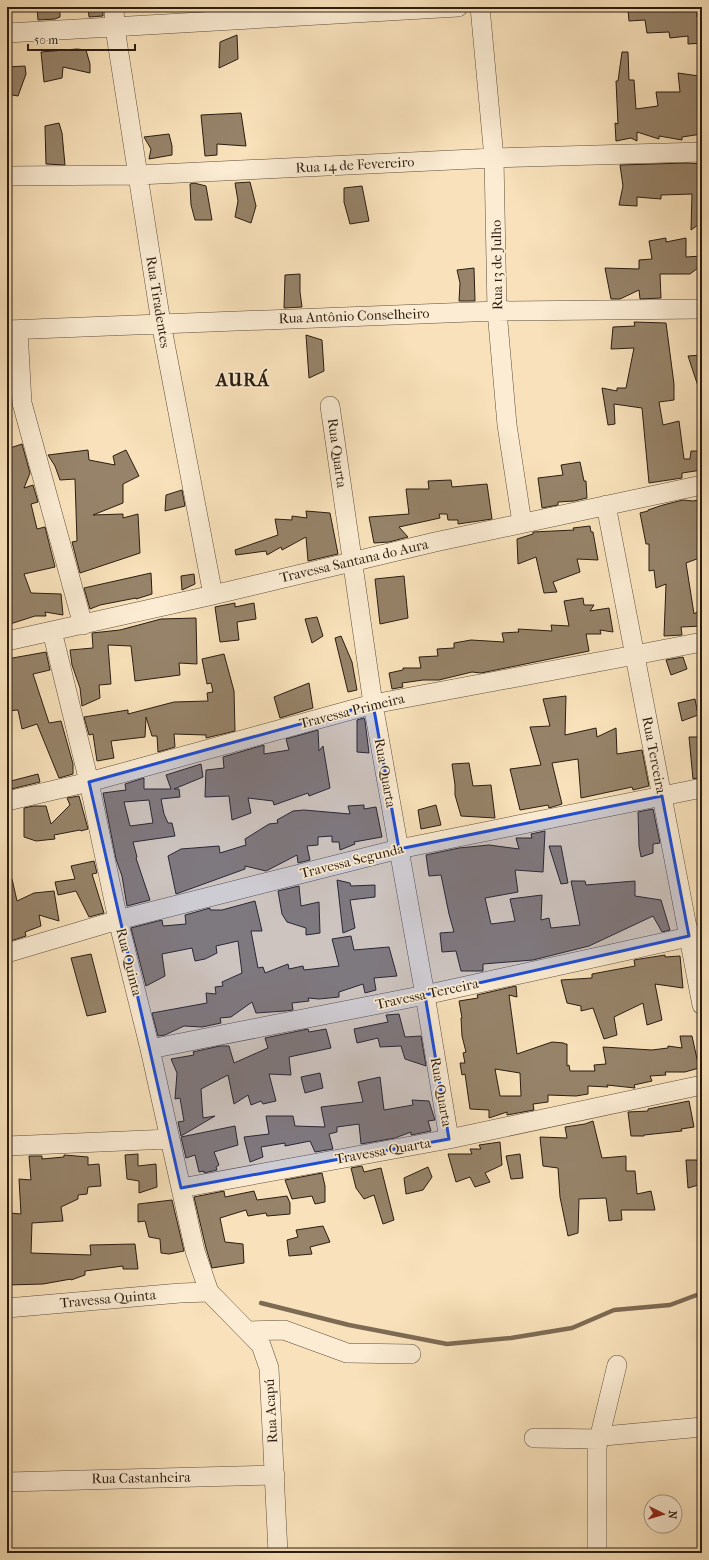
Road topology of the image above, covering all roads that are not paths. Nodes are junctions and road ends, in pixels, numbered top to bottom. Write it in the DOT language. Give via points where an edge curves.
graph roads {
  1 [pos="114,7"];
  2 [pos="458,7"];
  3 [pos="480,7"];
  4 [pos="115,28"];
  5 [pos="7,33"];
  6 [pos="702,152"];
  7 [pos="494,158"];
  8 [pos="138,175"];
  9 [pos="7,176"];
  10 [pos="702,309"];
  11 [pos="497,311"];
  12 [pos="161,323"];
  13 [pos="12,330"];
  14 [pos="330,406"];
  15 [pos="702,485"];
  16 [pos="606,504"];
  17 [pos="522,523"];
  18 [pos="353,561"];
  19 [pos="213,596"];
  20 [pos="83,625"];
  21 [pos="52,631"];
  22 [pos="7,641"];
  23 [pos="702,642"];
  24 [pos="635,656"];
  25 [pos="373,704"];
  26 [pos="89,782"];
  27 [pos="702,788"];
  28 [pos="662,796"];
  29 [pos="7,801"];
  30 [pos="399,850"];
  31 [pos="118,920"];
  32 [pos="695,935"];
  33 [pos="7,953"];
  34 [pos="425,995"];
  35 [pos="702,1005"];
  36 [pos="150,1049"];
  37 [pos="702,1085"];
  38 [pos="170,1139"];
  39 [pos="449,1139"];
  40 [pos="7,1146"];
  41 [pos="181,1188"];
  42 [pos="209,1292"];
  43 [pos="7,1308"];
  44 [pos="248,1331"];
  45 [pos="411,1354"];
  46 [pos="617,1365"];
  47 [pos="702,1427"];
  48 [pos="534,1438"];
  49 [pos="598,1443"];
  50 [pos="274,1475"];
  51 [pos="7,1482"];
  52 [pos="278,1553"];
  53 [pos="597,1553"];
  1 -- 4 [label="street, Rua Tiradentes"];
  2 -- 4 [label="street"];
  3 -- 7 [label="street, Rua 13 de Julho"];
  4 -- 5 [label="street"];
  4 -- 8 [label="street, Rua Tiradentes"];
  6 -- 7 [label="street, Rua 14 de Fevereiro"];
  7 -- 8 [label="street, Rua 14 de Fevereiro"];
  7 -- 11 [label="street, Rua 13 de Julho"];
  8 -- 9 [label="street, Rua 14 de Fevereiro"];
  8 -- 12 [label="street, Rua Tiradentes"];
  10 -- 11 [label="street, Rua Antônio Conselheiro"];
  11 -- 12 [label="street, Rua Antônio Conselheiro"];
  11 -- 17 [label="street, Rua 13 de Julho" via="507,425"];
  12 -- 13 [label="street, Rua Antônio Conselheiro"];
  12 -- 19 [label="street, Rua Tiradentes"];
  13 -- 20 [label="street" via="22,402"];
  14 -- 18 [label="street, Rua Quarta"];
  15 -- 16 [label="street, Travessa Santana do Aura"];
  16 -- 17 [label="street, Travessa Santana do Aura"];
  16 -- 24 [label="street, Rua Terceira"];
  17 -- 18 [label="street, Travessa Santana do Aura"];
  18 -- 19 [label="street, Travessa Santana do Aura"];
  18 -- 25 [label="street, Rua Quarta"];
  19 -- 20 [label="street, Travessa Santana do Aura"];
  20 -- 21 [label="street, Travessa Santana do Aura"];
  21 -- 22 [label="street, Travessa Santana do Aura"];
  21 -- 26 [label="street, Rua Quinta"];
  23 -- 24 [label="street, Travessa Primeira"];
  24 -- 25 [label="street, Travessa Primeira"];
  24 -- 28 [label="street, Rua Terceira"];
  25 -- 26 [label="street, Travessa Primeira"];
  25 -- 30 [label="street, Rua Quarta"];
  26 -- 29 [label="street, Travessa Primeira"];
  26 -- 31 [label="street, Rua Quinta"];
  27 -- 28 [label="street, Travessa Segunda"];
  28 -- 30 [label="street, Travessa Segunda"];
  28 -- 32 [label="street, Rua Terceira"];
  30 -- 31 [label="street, Travessa Segunda"];
  30 -- 34 [label="street, Rua Quarta"];
  31 -- 33 [label="street, Travessa Segunda"];
  31 -- 36 [label="street, Rua Quinta"];
  32 -- 34 [label="street, Travessa Terceira"];
  32 -- 35 [label="street, Rua Terceira"];
  34 -- 36 [label="street, Travessa Terceira"];
  34 -- 39 [label="street, Rua Quarta"];
  36 -- 38 [label="street, Rua Quinta"];
  37 -- 39 [label="street, Travessa Quarta"];
  38 -- 40 [label="street"];
  38 -- 41 [label="street, Rua Quinta"];
  39 -- 41 [label="street, Travessa Quarta"];
  41 -- 42 [label="street, Rua Quinta" via="195,1250"];
  42 -- 43 [label="street, Travessa Quinta"];
  42 -- 44 [label="street, Rua Acapú"];
  44 -- 45 [label="street" via="284,1330 347,1353"];
  44 -- 50 [label="street, Rua Acapú" via="261,1345 269,1368"];
  46 -- 49 [label="street"];
  47 -- 49 [label="street" via="604,1436"];
  48 -- 49 [label="street"];
  49 -- 53 [label="street"];
  50 -- 51 [label="street, Rua Castanheira"];
  50 -- 52 [label="street, Rua Acapú"];
}
